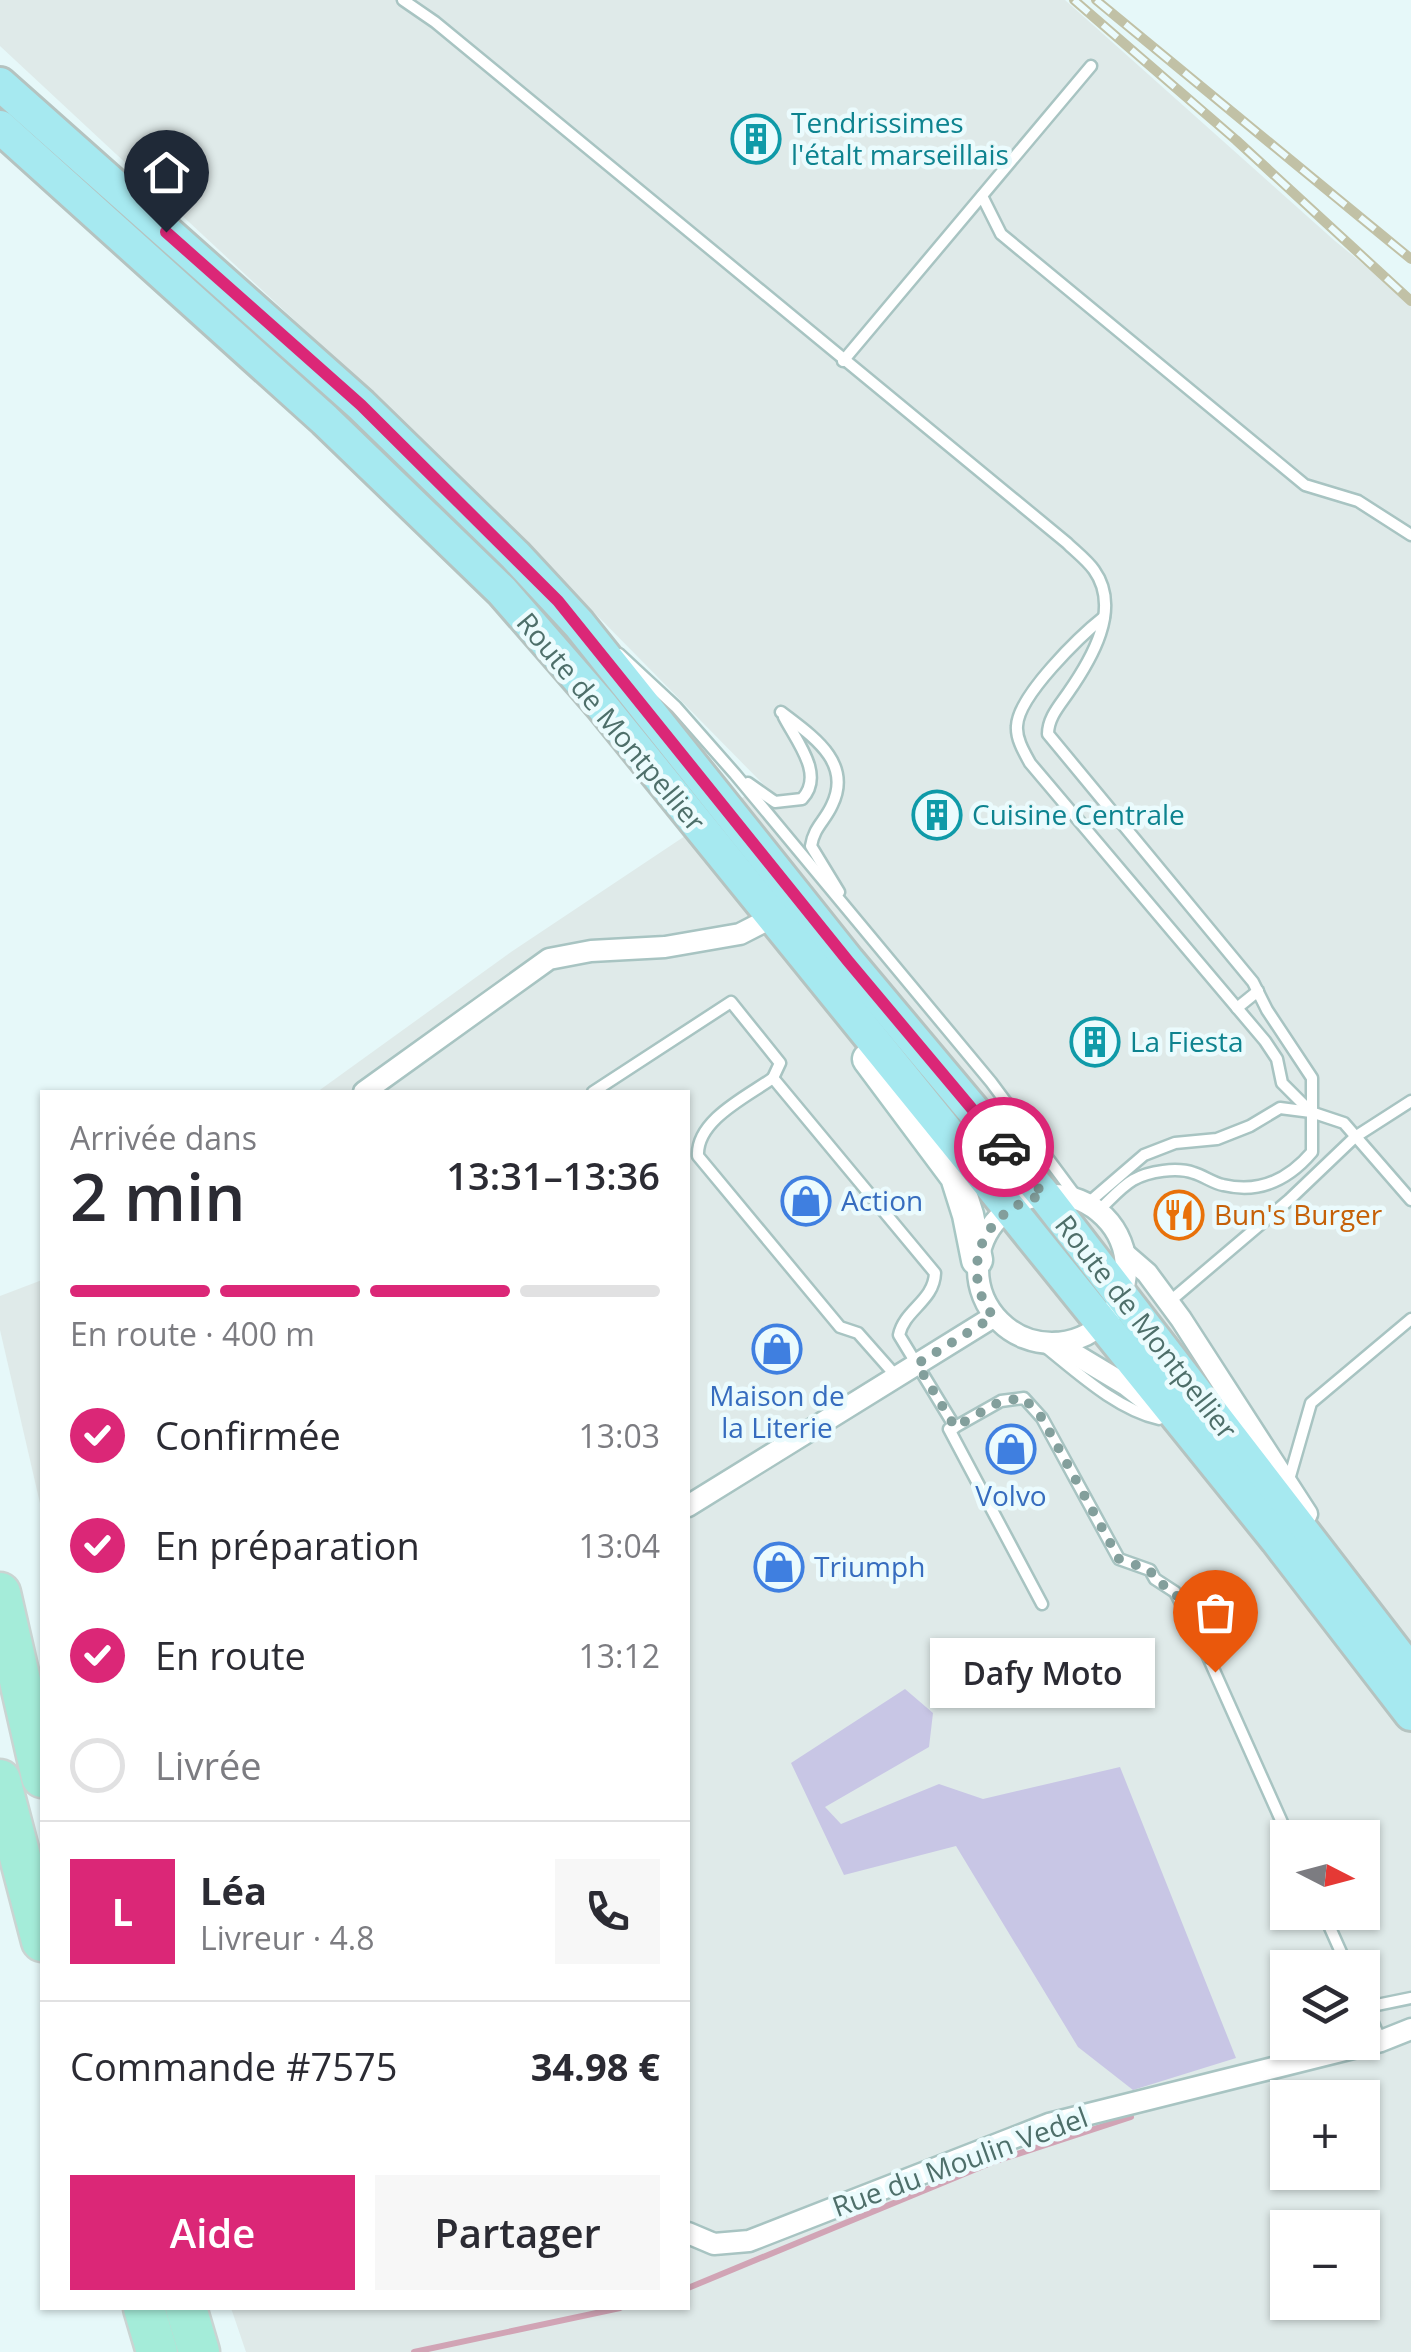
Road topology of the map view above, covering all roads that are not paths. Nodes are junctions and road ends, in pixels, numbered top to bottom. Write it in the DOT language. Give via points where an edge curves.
graph roads {
  1 [pos="403,0"];
  2 [pos="1091,66"];
  3 [pos="0,84"];
  4 [pos="0,126"];
  5 [pos="982,196"];
  6 [pos="843,362"];
  7 [pos="1411,535"];
  8 [pos="1104,617"];
  9 [pos="579,624"];
  10 [pos="735,774"];
  11 [pos="773,917"];
  12 [pos="856,918"];
  13 [pos="816,971"];
  14 [pos="1258,991"];
  15 [pos="1236,1008"];
  16 [pos="773,1078"];
  17 [pos="367,1090"];
  18 [pos="595,1090"];
  19 [pos="1411,1101"];
  20 [pos="1312,1112"];
  21 [pos="1355,1137"];
  22 [pos="1044,1195"];
  23 [pos="1411,1200"];
  24 [pos="1088,1205"];
  25 [pos="1009,1208"];
  26 [pos="1125,1254"];
  27 [pos="977,1260"];
  28 [pos="1121,1295"];
  29 [pos="1169,1302"];
  30 [pos="993,1317"];
  31 [pos="1411,1319"];
  32 [pos="1102,1326"];
  33 [pos="1050,1344"];
  34 [pos="917,1364"];
  35 [pos="896,1376"];
  36 [pos="955,1427"];
  37 [pos="1182,1429"];
  38 [pos="1288,1484"];
  39 [pos="690,1505"];
  40 [pos="0,1592"];
  41 [pos="1042,1604"];
  42 [pos="1377,1626"];
  43 [pos="1411,1672"];
  44 [pos="1411,1714"];
  45 [pos="40,1768"];
  46 [pos="0,1780"];
  47 [pos="1281,1820"];
  48 [pos="40,1933"];
  49 [pos="1411,1998"];
  50 [pos="1380,2001"];
  51 [pos="1411,2029"];
  52 [pos="1381,2040"];
  53 [pos="690,2235"];
  54 [pos="145,2310"];
  55 [pos="187,2310"];
  56 [pos="157,2352"];
  57 [pos="198,2352"];
  1 -- 6 [label="lane"];
  2 -- 5 [label="lane"];
  3 -- 9 [label="main road, Route de Montpellier" via="361,405"];
  4 -- 11 [label="main road, Route de Montpellier" via="325,420 502,592"];
  5 -- 6 [label="lane"];
  5 -- 7 [label="lane" via="1001,234 1306,485 1358,501"];
  6 -- 8 [label="lane" via="1095,571"];
  8 -- 14 [label="lane" via="1089,663 1051,717 1048,734"];
  8 -- 15 [label="lane" via="1021,708 1016,729 1022,748"];
  9 -- 10 [label="lane" via="633,664"];
  9 -- 22 [label="main road, Route de Montpellier"];
  10 -- 12 [label="lane"];
  10 -- 12 [label="lane" via="774,802 802,799 813,780 781,712 812,736 837,766 839,790 814,828 811,846"];
  11 -- 13 [label="main road, Route de Montpellier"];
  11 -- 17 [label="street" via="740,934 550,959"];
  12 -- 24 [label="lane"];
  13 -- 25 [label="main road, Route de Montpellier"];
  13 -- 27 [label="street" via="828,1008 956,1177"];
  14 -- 15 [label="lane"];
  14 -- 20 [label="lane" via="1312,1078"];
  15 -- 20 [label="lane" via="1277,1059 1282,1083"];
  16 -- 18 [label="lane" via="780,1063 731,1002"];
  16 -- 34 [label="lane" via="935,1274 898,1334"];
  16 -- 35 [label="lane" via="712,1123 699,1140 698,1156 840,1327 858,1333"];
  19 -- 21 [label="lane"];
  20 -- 21 [label="lane" via="1344,1122"];
  20 -- 24 [label="lane" via="1280,1108 1216,1139 1144,1155"];
  20 -- 24 [label="lane" via="1312,1152 1281,1181 1222,1185 1191,1171 1159,1172"];
  21 -- 23 [label="lane"];
  21 -- 29 [label="lane"];
  22 -- 24 [label="street"];
  22 -- 25 [label="street"];
  22 -- 28 [label="main road, Route de Montpellier"];
  24 -- 26 [label="street" via="1110,1223"];
  25 -- 27 [label="street" via="987,1231"];
  25 -- 32 [label="main road, Route de Montpellier"];
  26 -- 28 [label="street"];
  26 -- 29 [label="street"];
  27 -- 30 [label="street" via="979,1290"];
  28 -- 32 [label="street"];
  28 -- 42 [label="main road, Route de Montpellier"];
  29 -- 38 [label="street"];
  30 -- 33 [label="street" via="1015,1336"];
  30 -- 34 [label="street"];
  31 -- 38 [label="lane" via="1311,1402"];
  32 -- 33 [label="street" via="1072,1342"];
  32 -- 37 [label="main road, Route de Montpellier"];
  33 -- 37 [label="street" via="1126,1385"];
  34 -- 35 [label="street"];
  34 -- 36 [label="lane"];
  35 -- 39 [label="street"];
  36 -- 41 [label="lane" via="949,1430"];
  36 -- 47 [label="lane" via="1001,1401 1024,1398 1042,1418 1119,1559 1150,1570 1175,1592"];
  37 -- 44 [label="main road, Route de Montpellier"];
  38 -- 42 [label="street"];
  40 -- 45 [label="highway"];
  42 -- 43 [label="main road, Route de Montpellier"];
  46 -- 48 [label="highway"];
  49 -- 50 [label="lane"];
  51 -- 52 [label="street, Rue du Moulin Vedel"];
  52 -- 53 [label="street, Rue du Moulin Vedel" via="1049,2124 749,2242 714,2244"];
  54 -- 56 [label="highway"];
  55 -- 57 [label="highway"];
}
